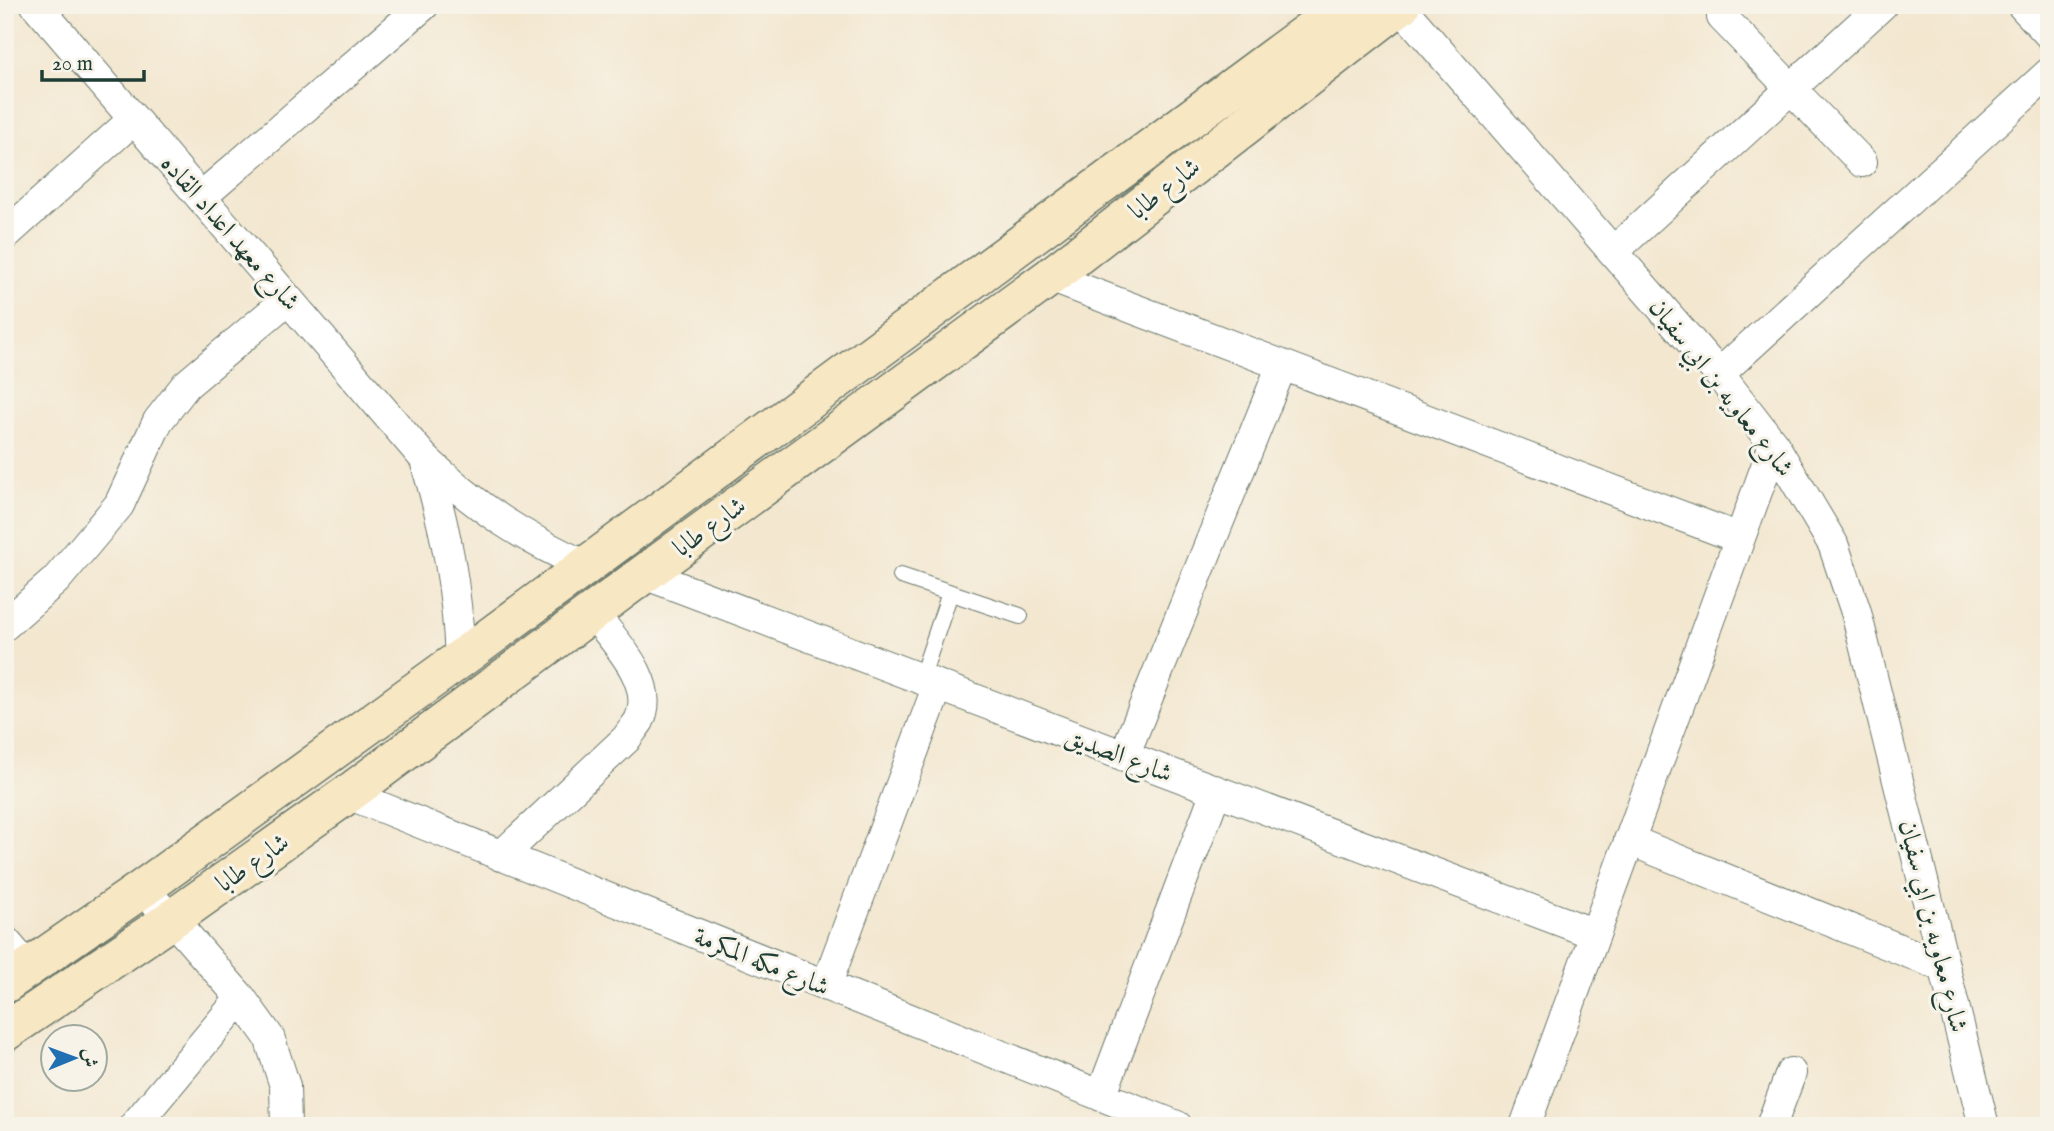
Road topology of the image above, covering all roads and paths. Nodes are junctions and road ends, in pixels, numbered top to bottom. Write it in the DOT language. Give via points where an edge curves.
graph roads {
  1 [pos="36,5"];
  2 [pos="424,5"];
  3 [pos="1344,5"];
  4 [pos="1882,5"];
  5 [pos="2022,5"];
  6 [pos="1400,6"];
  7 [pos="1722,17"];
  8 [pos="2049,34"];
  9 [pos="2049,73"];
  10 [pos="1791,88"];
  11 [pos="134,119"];
  12 [pos="1862,162"];
  13 [pos="201,197"];
  14 [pos="5,235"];
  15 [pos="1613,252"];
  16 [pos="1050,277"];
  17 [pos="288,299"];
  18 [pos="1282,365"];
  19 [pos="1719,374"];
  20 [pos="1774,445"];
  21 [pos="425,460"];
  22 [pos="1740,538"];
  23 [pos="586,566"];
  24 [pos="644,573"];
  25 [pos="901,576"];
  26 [pos="950,593"];
  27 [pos="592,612"];
  28 [pos="1020,616"];
  29 [pos="5,625"];
  30 [pos="460,659"];
  31 [pos="929,682"];
  32 [pos="1124,756"];
  33 [pos="1216,790"];
  34 [pos="348,794"];
  35 [pos="1629,840"];
  36 [pos="501,856"];
  37 [pos="142,889"];
  38 [pos="172,919"];
  39 [pos="1595,934"];
  40 [pos="13,964"];
  41 [pos="1944,967"];
  42 [pos="826,986"];
  43 [pos="241,999"];
  44 [pos="5,1032"];
  45 [pos="1791,1073"];
  46 [pos="1101,1096"];
  47 [pos="134,1126"];
  48 [pos="286,1126"];
  49 [pos="1177,1126"];
  50 [pos="1525,1126"];
  51 [pos="1771,1126"];
  52 [pos="1984,1126"];
  1 -- 11 [label="street, شارع معهد اعداد القاده"];
  2 -- 13 [label="street"];
  3 -- 23 [label="street, شارع طابا"];
  4 -- 10 [label="street"];
  5 -- 8 [label="street"];
  6 -- 15 [label="street, شارع معاويه بن ابي سفيان"];
  6 -- 16 [label="street, شارع طابا"];
  7 -- 10 [label="street"];
  9 -- 19 [label="street"];
  10 -- 12 [label="street"];
  10 -- 15 [label="street"];
  11 -- 13 [label="street, شارع معهد اعداد القاده"];
  11 -- 14 [label="street"];
  13 -- 17 [label="street, شارع معهد اعداد القاده"];
  15 -- 19 [label="street, شارع معاويه بن ابي سفيان"];
  16 -- 18 [label="street"];
  16 -- 24 [label="street, شارع طابا"];
  17 -- 21 [label="street, شارع معهد اعداد القاده"];
  17 -- 29 [label="street" via="186,385 158,421 119,505 56,580"];
  18 -- 22 [label="street"];
  18 -- 32 [label="street"];
  19 -- 20 [label="street, شارع معاويه بن ابي سفيان"];
  20 -- 22 [label="street"];
  20 -- 41 [label="street, شارع معاويه بن ابي سفيان" via="1833,544 1856,612"];
  21 -- 23 [label="street, شارع معهد اعداد القاده" via="500,522"];
  21 -- 30 [label="street, شارع معهد اعداد القاده" via="451,557"];
  22 -- 35 [label="street"];
  23 -- 30 [label="street, شارع طابا"];
  24 -- 27 [label="street, شارع طابا"];
  24 -- 31 [label="street, شارع الصديق"];
  25 -- 26 [label="lane"];
  26 -- 28 [label="lane"];
  26 -- 31 [label="lane"];
  27 -- 34 [label="street, شارع طابا"];
  27 -- 36 [label="street" via="639,675 640,719 626,739"];
  30 -- 37 [label="street, شارع طابا"];
  31 -- 32 [label="street, شارع الصديق"];
  31 -- 42 [label="street"];
  32 -- 33 [label="street, شارع الصديق"];
  33 -- 39 [label="street, شارع الصديق"];
  33 -- 46 [label="street"];
  34 -- 36 [label="street, شارع مكه المكرمة"];
  34 -- 38 [label="street, شارع طابا"];
  35 -- 39 [label="street"];
  35 -- 41 [label="street"];
  36 -- 42 [label="street, شارع مكه المكرمة"];
  37 -- 38 [label="street"];
  37 -- 40 [label="street, شارع طابا"];
  38 -- 43 [label="street"];
  38 -- 44 [label="street, شارع طابا"];
  39 -- 50 [label="street"];
  41 -- 52 [label="street, شارع معاويه بن ابي سفيان"];
  42 -- 46 [label="street, شارع مكه المكرمة"];
  43 -- 47 [label="street"];
  43 -- 48 [label="street" via="269,1037 285,1086"];
  45 -- 51 [label="street"];
  46 -- 49 [label="street, شارع مكه المكرمة"];
}
